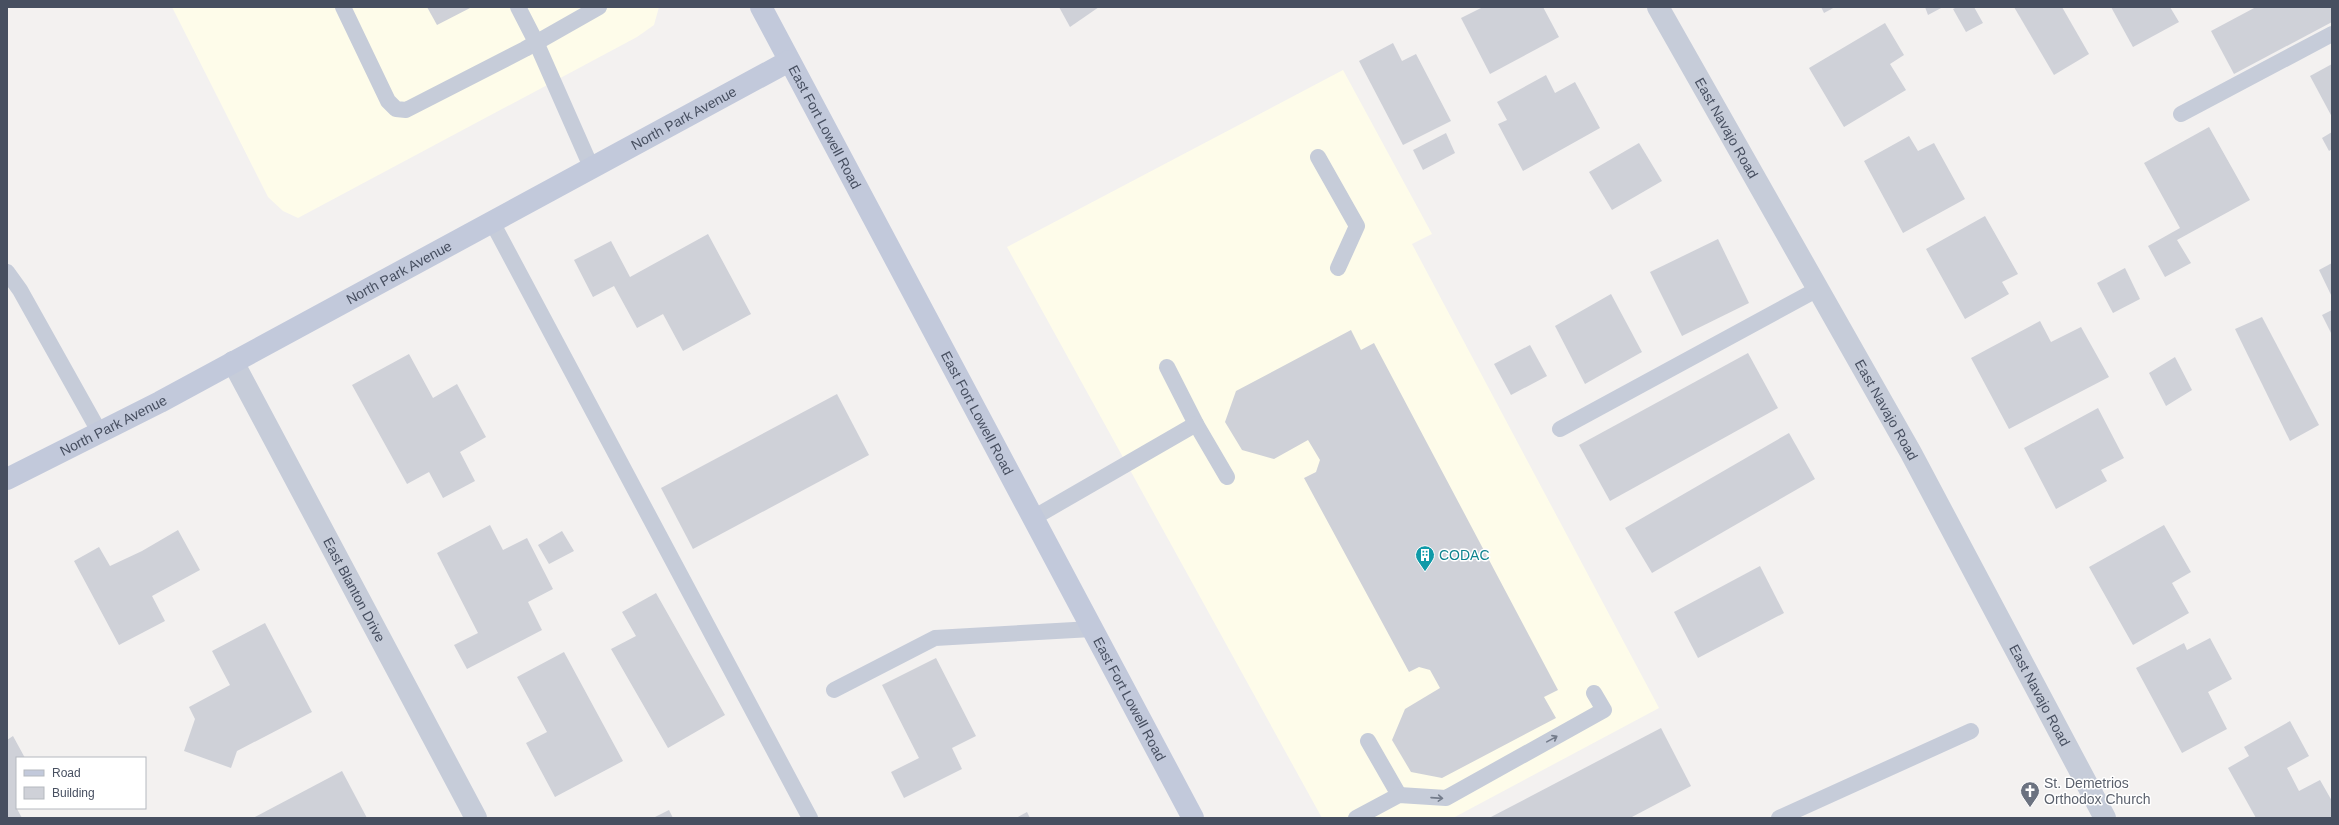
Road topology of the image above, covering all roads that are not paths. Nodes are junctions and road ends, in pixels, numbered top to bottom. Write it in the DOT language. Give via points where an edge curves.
graph roads {
  1 [pos="343,7"];
  2 [pos="518,7"];
  3 [pos="599,7"];
  4 [pos="762,7"];
  5 [pos="1658,7"];
  6 [pos="2332,34"];
  7 [pos="536,42"];
  8 [pos="788,61"];
  9 [pos="2181,114"];
  10 [pos="1318,156"];
  11 [pos="592,169"];
  12 [pos="492,222"];
  13 [pos="1338,268"];
  14 [pos="7,272"];
  15 [pos="1818,289"];
  16 [pos="233,362"];
  17 [pos="1167,367"];
  18 [pos="1196,424"];
  19 [pos="1560,429"];
  20 [pos="100,433"];
  21 [pos="1227,477"];
  22 [pos="7,479"];
  23 [pos="1033,518"];
  24 [pos="1092,629"];
  25 [pos="834,690"];
  26 [pos="1594,693"];
  27 [pos="1971,731"];
  28 [pos="1368,741"];
  29 [pos="1399,795"];
  30 [pos="476,818"];
  31 [pos="810,818"];
  32 [pos="1193,818"];
  33 [pos="1356,818"];
  34 [pos="1779,818"];
  35 [pos="2106,818"];
  1 -- 7 [label="lane" via="388,101 396,109 406,110"];
  2 -- 7 [label="lane"];
  3 -- 7 [label="lane"];
  4 -- 8 [label="main road, East Fort Lowell Road"];
  5 -- 15 [label="street, East Navajo Road"];
  6 -- 9 [label="lane"];
  7 -- 11 [label="lane"];
  8 -- 11 [label="main road, North Park Avenue"];
  8 -- 23 [label="main road, East Fort Lowell Road"];
  10 -- 13 [label="lane" via="1357,226"];
  11 -- 12 [label="main road, North Park Avenue"];
  12 -- 16 [label="main road, North Park Avenue"];
  12 -- 31 [label="lane"];
  14 -- 20 [label="lane" via="20,290"];
  15 -- 19 [label="lane"];
  15 -- 35 [label="street, East Navajo Road" via="1915,460"];
  16 -- 20 [label="main road, North Park Avenue"];
  16 -- 30 [label="street, East Blanton Drive"];
  17 -- 18 [label="lane"];
  18 -- 21 [label="lane"];
  18 -- 23 [label="lane"];
  20 -- 22 [label="main road, North Park Avenue"];
  23 -- 24 [label="main road, East Fort Lowell Road"];
  24 -- 25 [label="lane" via="935,638"];
  24 -- 32 [label="main road, East Fort Lowell Road"];
  29 -- 26 [label="lane, one-way" via="1446,798 1604,710"];
  27 -- 34 [label="lane"];
  28 -- 29 [label="lane"];
  29 -- 33 [label="lane"];
}
